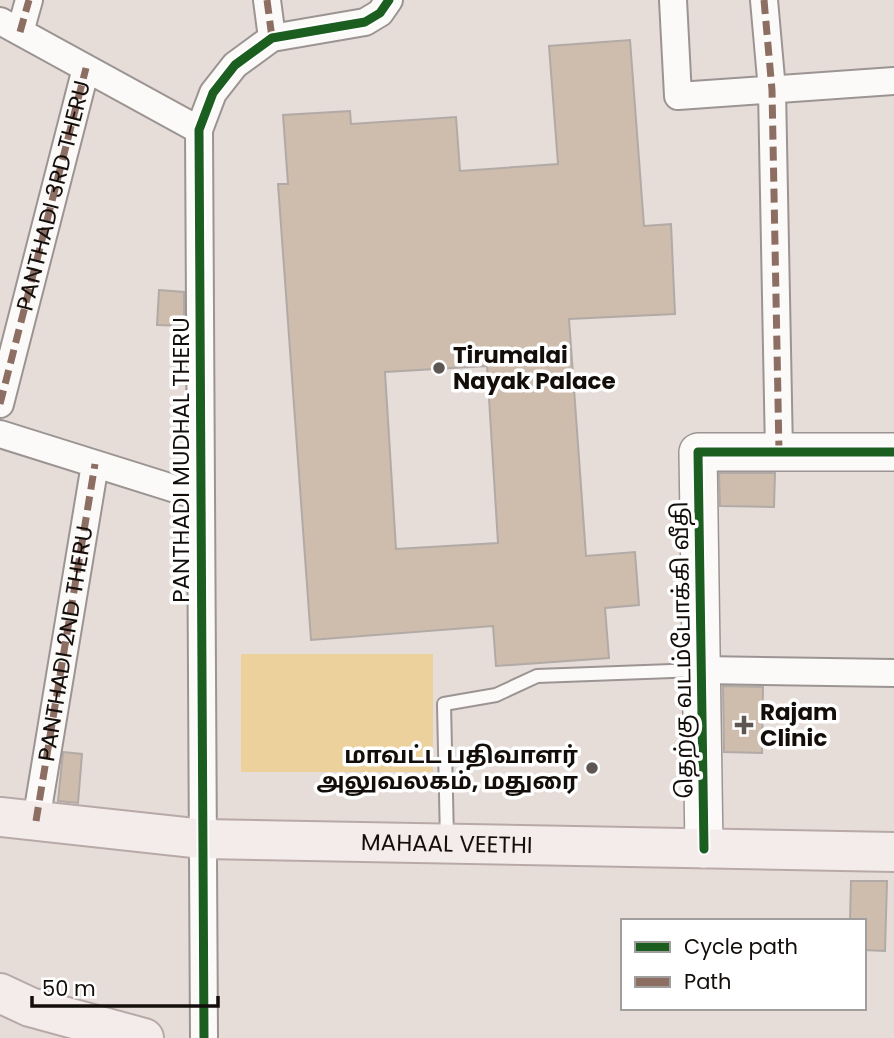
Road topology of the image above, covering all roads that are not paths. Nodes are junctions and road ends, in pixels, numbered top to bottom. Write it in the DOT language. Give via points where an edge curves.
graph roads {
  1 [pos="29,0"];
  2 [pos="267,0"];
  3 [pos="389,0"];
  4 [pos="673,0"];
  5 [pos="764,0"];
  6 [pos="10,27"];
  7 [pos="272,38"];
  8 [pos="86,68"];
  9 [pos="894,81"];
  10 [pos="772,90"];
  11 [pos="199,130"];
  12 [pos="0,404"];
  13 [pos="0,434"];
  14 [pos="779,452"];
  15 [pos="894,452"];
  16 [pos="95,464"];
  17 [pos="201,497"];
  18 [pos="701,670"];
  19 [pos="894,673"];
  20 [pos="18,819"];
  21 [pos="203,839"];
  22 [pos="447,844"];
  23 [pos="704,849"];
  24 [pos="894,852"];
  25 [pos="0,993"];
  26 [pos="144,1038"];
  27 [pos="204,1038"];
  1 -- 6 [label="street"];
  2 -- 7 [label="street"];
  3 -- 7 [label="street, PANTHADI MUDHAL THERU" via="380,13 365,22"];
  4 -- 10 [label="street" via="678,96"];
  5 -- 10 [label="street"];
  6 -- 8 [label="street"];
  7 -- 11 [label="street, PANTHADI MUDHAL THERU" via="234,65 213,93"];
  8 -- 11 [label="street"];
  8 -- 12 [label="street, PANTHADI 3RD THERU"];
  9 -- 10 [label="street"];
  10 -- 14 [label="street"];
  11 -- 17 [label="street, PANTHADI MUDHAL THERU"];
  13 -- 16 [label="street"];
  14 -- 15 [label="street"];
  14 -- 18 [label="street, தெற்கு வடம்போக்கி வீதி" via="698,452"];
  16 -- 17 [label="street"];
  16 -- 20 [label="street, PANTHADI 2ND THERU"];
  17 -- 21 [label="street, PANTHADI MUDHAL THERU"];
  18 -- 19 [label="street"];
  18 -- 22 [label="lane" via="537,676 496,695 444,705"];
  18 -- 23 [label="street, தெற்கு வடம்போக்கி வீதி"];
  20 -- 21 [label="main road, MAHAAL VEETHI"];
  21 -- 22 [label="main road, MAHAAL VEETHI"];
  21 -- 27 [label="street, PANTHADI MUDHAL THERU"];
  22 -- 23 [label="main road, MAHAAL VEETHI"];
  23 -- 24 [label="main road, MAHAAL VEETHI"];
  25 -- 26 [label="main road" via="30,1007"];
}
